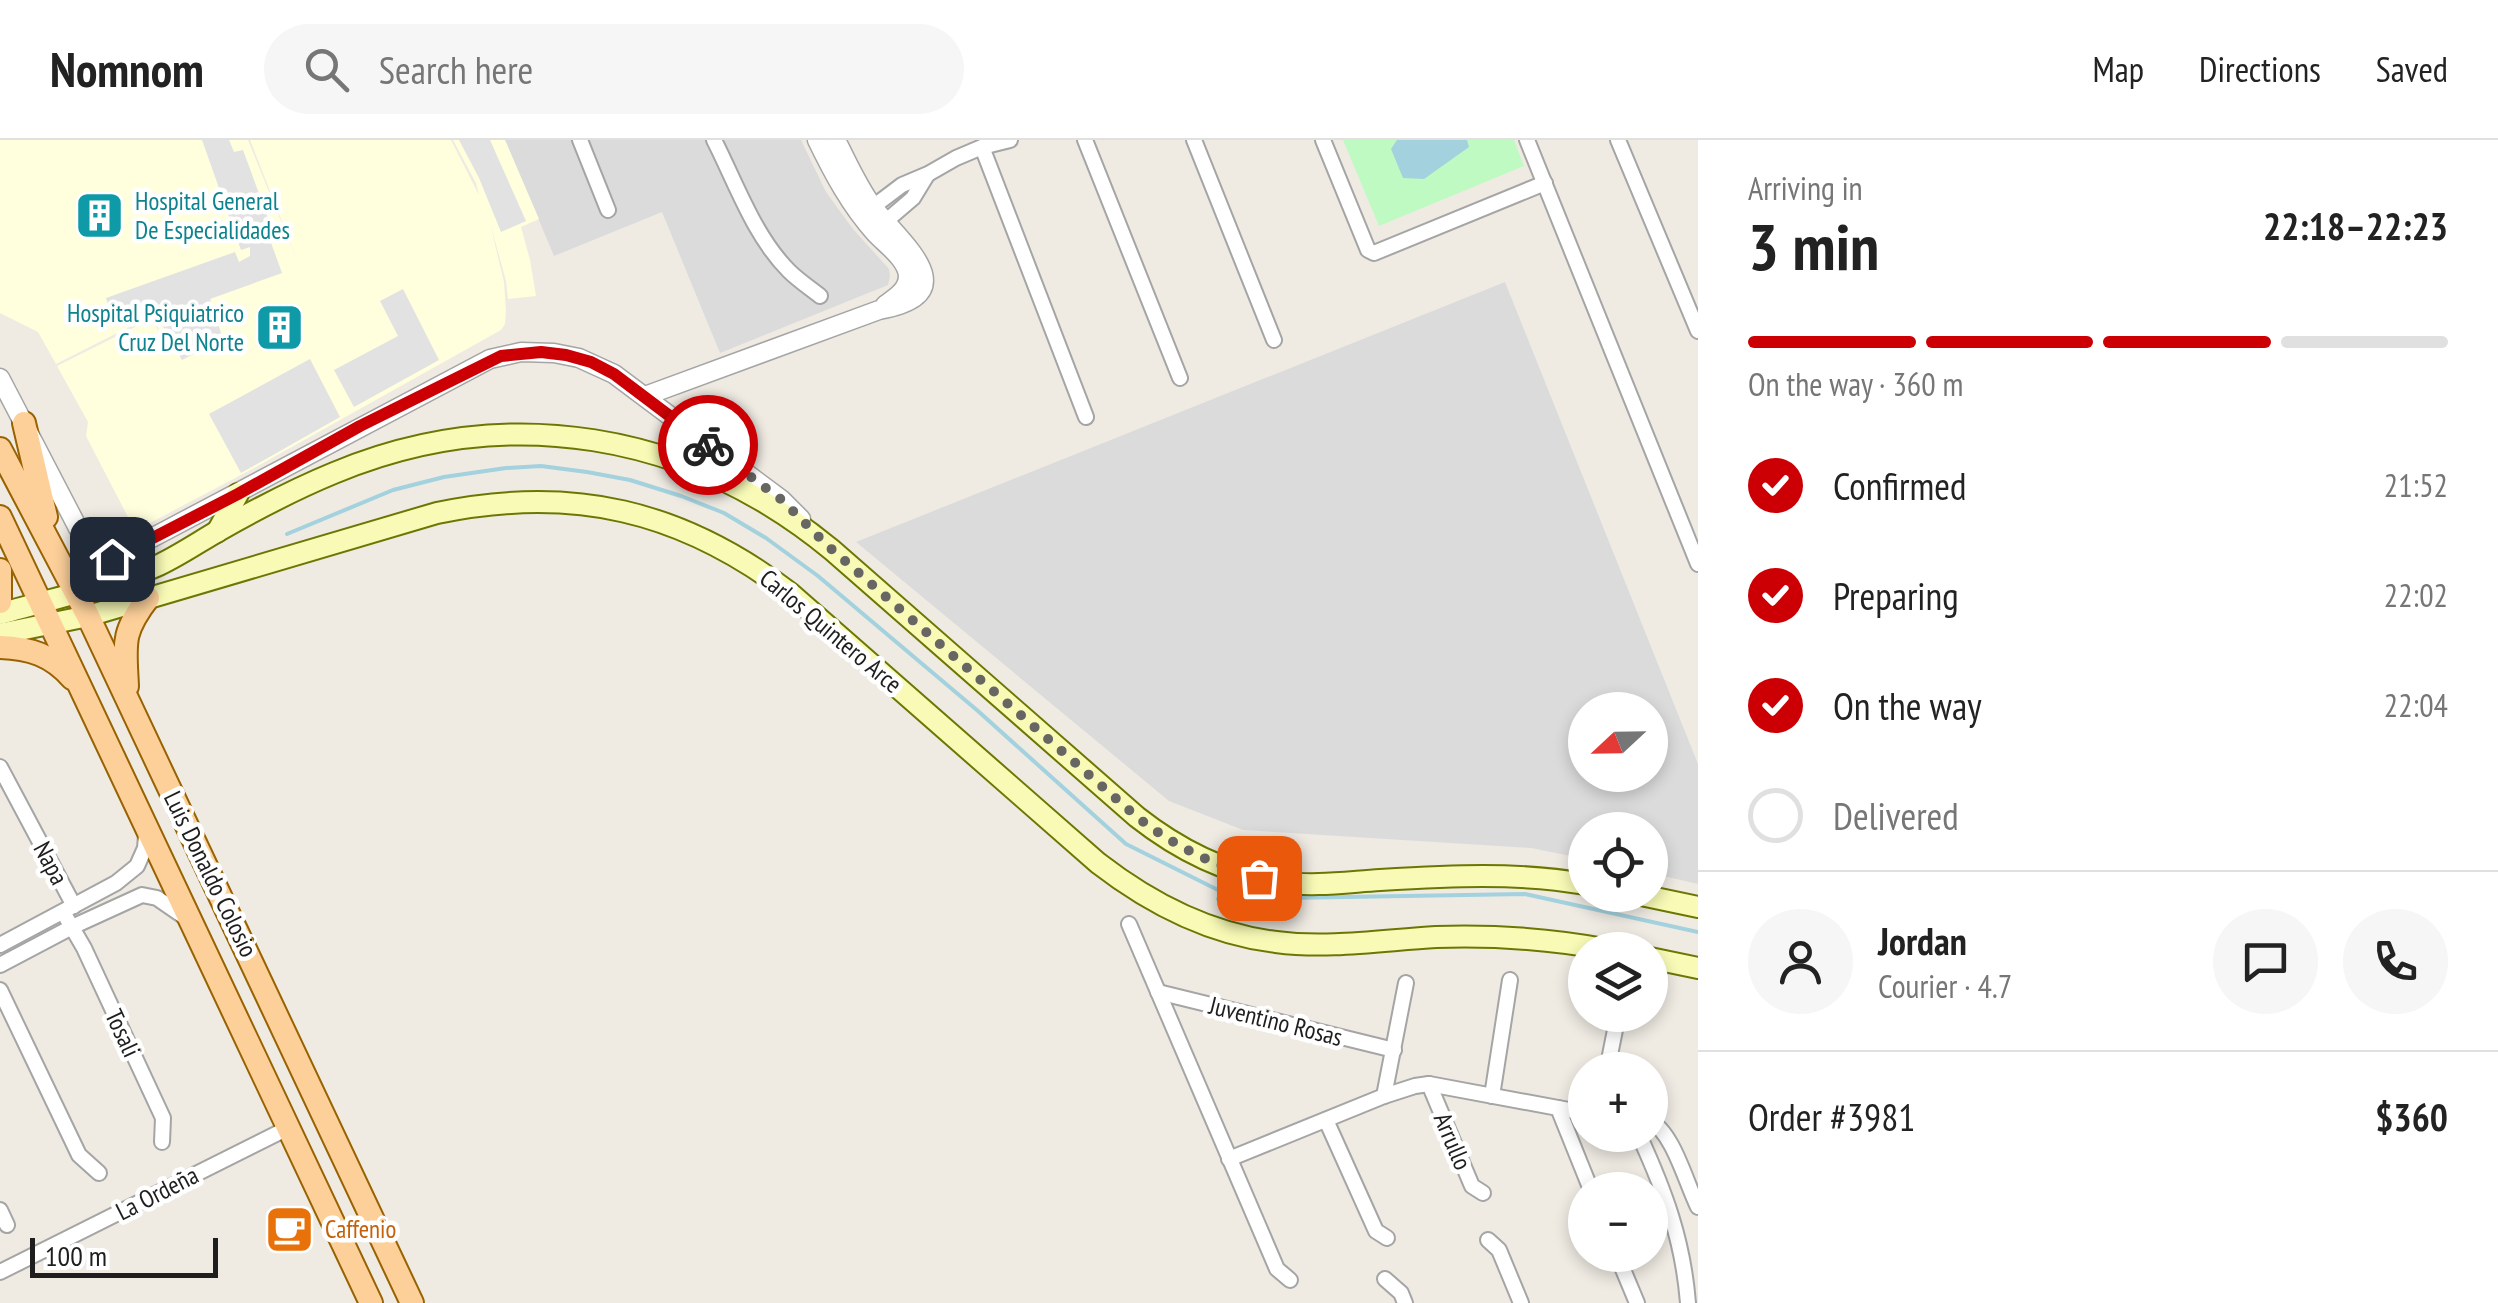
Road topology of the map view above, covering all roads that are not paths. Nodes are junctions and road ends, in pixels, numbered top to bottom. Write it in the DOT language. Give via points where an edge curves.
graph roads {
  1 [pos="580,140"];
  2 [pos="714,140"];
  3 [pos="816,140"];
  4 [pos="836,140"];
  5 [pos="1010,140"];
  6 [pos="1085,140"];
  7 [pos="1194,140"];
  8 [pos="1323,140"];
  9 [pos="1527,140"];
  10 [pos="1618,140"];
  11 [pos="982,147"];
  12 [pos="1545,183"];
  13 [pos="608,210"];
  14 [pos="873,219"];
  15 [pos="820,296"];
  16 [pos="879,310"];
  17 [pos="1698,331"];
  18 [pos="1274,340"];
  19 [pos="0,378"];
  20 [pos="1180,378"];
  21 [pos="644,396"];
  22 [pos="1086,417"];
  23 [pos="24,423"];
  24 [pos="713,448"];
  25 [pos="0,449"];
  26 [pos="688,465"];
  27 [pos="238,494"];
  28 [pos="0,518"];
  29 [pos="217,532"];
  30 [pos="828,546"];
  31 [pos="56,554"];
  32 [pos="1698,564"];
  33 [pos="0,570"];
  34 [pos="78,594"];
  35 [pos="148,598"];
  36 [pos="0,602"];
  37 [pos="46,612"];
  38 [pos="0,614"];
  39 [pos="88,616"];
  40 [pos="0,634"];
  41 [pos="0,648"];
  42 [pos="85,694"];
  43 [pos="128,700"];
  44 [pos="0,768"];
  45 [pos="146,829"];
  46 [pos="1568,882"];
  47 [pos="1668,901"];
  48 [pos="1698,907"];
  49 [pos="68,909"];
  50 [pos="194,923"];
  51 [pos="1129,924"];
  52 [pos="72,928"];
  53 [pos="1568,943"];
  54 [pos="0,945"];
  55 [pos="1668,962"];
  56 [pos="0,965"];
  57 [pos="1698,968"];
  58 [pos="1510,980"];
  59 [pos="1406,984"];
  60 [pos="0,990"];
  61 [pos="1158,992"];
  62 [pos="286,1031"];
  63 [pos="246,1038"];
  64 [pos="1394,1050"];
  65 [pos="1430,1084"];
  66 [pos="1384,1096"];
  67 [pos="1492,1096"];
  68 [pos="1558,1108"];
  69 [pos="1568,1110"];
  70 [pos="1326,1120"];
  71 [pos="288,1128"];
  72 [pos="1668,1138"];
  73 [pos="162,1142"];
  74 [pos="1229,1159"];
  75 [pos="98,1172"];
  76 [pos="1584,1172"];
  77 [pos="1692,1182"];
  78 [pos="1483,1193"];
  79 [pos="1668,1195"];
  80 [pos="1668,1202"];
  81 [pos="1698,1207"];
  82 [pos="0,1210"];
  83 [pos="7,1225"];
  84 [pos="1387,1238"];
  85 [pos="1488,1240"];
  86 [pos="0,1272"];
  87 [pos="1625,1272"];
  88 [pos="1290,1280"];
  89 [pos="1385,1280"];
  90 [pos="371,1303"];
  91 [pos="412,1303"];
  92 [pos="1405,1303"];
  93 [pos="1521,1303"];
  94 [pos="1637,1303"];
  95 [pos="1688,1303"];
  1 -- 13 [label="street"];
  2 -- 15 [label="street" via="771,248"];
  3 -- 14 [label="street" via="844,194"];
  4 -- 14 [label="street"];
  5 -- 11 [label="street"];
  6 -- 20 [label="street"];
  7 -- 18 [label="street"];
  8 -- 12 [label="street" via="1374,254"];
  9 -- 12 [label="street"];
  10 -- 17 [label="street"];
  11 -- 14 [label="street" via="928,174 913,198"];
  11 -- 22 [label="street"];
  12 -- 32 [label="street"];
  14 -- 16 [label="street" via="908,276"];
  14 -- 16 [label="street" via="904,239 923,284 909,302"];
  16 -- 21 [label="street"];
  19 -- 23 [label="street"];
  21 -- 24 [label="street"];
  21 -- 27 [label="street" via="579,358 541,352 501,356"];
  23 -- 27 [label="street" via="91,553 102,560"];
  23 -- 31 [label="main road"];
  24 -- 26 [label="main road" via="708,459"];
  24 -- 30 [label="street" via="782,500"];
  25 -- 31 [label="main road, Luis Donaldo Colosio"];
  26 -- 29 [label="main road, Carlos Quintero Arce" via="610,443 490,434 370,460"];
  26 -- 30 [label="main road, Carlos Quintero Arce" via="761,500"];
  27 -- 29 [label="main road"];
  28 -- 37 [label="main road, Luis Donaldo Colosio"];
  29 -- 34 [label="main road, Carlos Quintero Arce" via="160,564"];
  30 -- 46 [label="main road, Carlos Quintero Arce" via="1137,817 1215,864 1302,884 1481,876"];
  31 -- 34 [label="main road, Luis Donaldo Colosio"];
  33 -- 36 [label="main road"];
  34 -- 37 [label="main road, Carlos Quintero Arce"];
  34 -- 39 [label="main road, Luis Donaldo Colosio"];
  35 -- 39 [label="main road, Carlos Quintero Arce"];
  35 -- 43 [label="main road" via="124,647"];
  35 -- 53 [label="main road, Carlos Quintero Arce" via="470,506 556,502 640,514 704,538 763,572 1098,863 1180,914 1246,937 1300,945 1481,936"];
  37 -- 38 [label="main road, Carlos Quintero Arce"];
  37 -- 39 [label="main road, Carlos Quintero Arce"];
  37 -- 40 [label="main road, Carlos Quintero Arce"];
  37 -- 42 [label="main road, Luis Donaldo Colosio"];
  39 -- 43 [label="main road, Luis Donaldo Colosio"];
  41 -- 42 [label="main road" via="55,661"];
  42 -- 45 [label="main road, Luis Donaldo Colosio"];
  43 -- 62 [label="main road, Luis Donaldo Colosio"];
  44 -- 49 [label="street, Napa"];
  45 -- 49 [label="street" via="137,866"];
  45 -- 50 [label="main road, Luis Donaldo Colosio"];
  47 -- 48 [label="main road"];
  49 -- 52 [label="street, Napa"];
  49 -- 54 [label="street"];
  50 -- 52 [label="street" via="142,895"];
  50 -- 63 [label="main road, Luis Donaldo Colosio"];
  51 -- 61 [label="street"];
  52 -- 56 [label="street"];
  52 -- 73 [label="street, Tosali" via="163,1118"];
  55 -- 57 [label="main road"];
  58 -- 67 [label="street"];
  59 -- 64 [label="street"];
  60 -- 75 [label="street" via="79,1155"];
  61 -- 64 [label="street, Juventino Rosas"];
  61 -- 74 [label="street"];
  62 -- 63 [label="main road" via="270,1044"];
  62 -- 91 [label="main road, Luis Donaldo Colosio"];
  63 -- 71 [label="main road, Luis Donaldo Colosio"];
  64 -- 66 [label="street"];
  65 -- 66 [label="street"];
  65 -- 67 [label="street"];
  65 -- 78 [label="street, Arrullo" via="1472,1186"];
  66 -- 70 [label="street"];
  67 -- 68 [label="street"];
  68 -- 69 [label="street"];
  68 -- 76 [label="street"];
  70 -- 74 [label="street"];
  70 -- 84 [label="street" via="1376,1231"];
  71 -- 86 [label="street, La Ordeña"];
  71 -- 90 [label="main road, Luis Donaldo Colosio"];
  72 -- 77 [label="street"];
  74 -- 88 [label="street" via="1277,1269"];
  77 -- 79 [label="street"];
  77 -- 81 [label="street"];
  80 -- 95 [label="street"];
  82 -- 83 [label="street"];
  85 -- 93 [label="street" via="1499,1250"];
  87 -- 94 [label="street"];
  89 -- 92 [label="street"];
}
